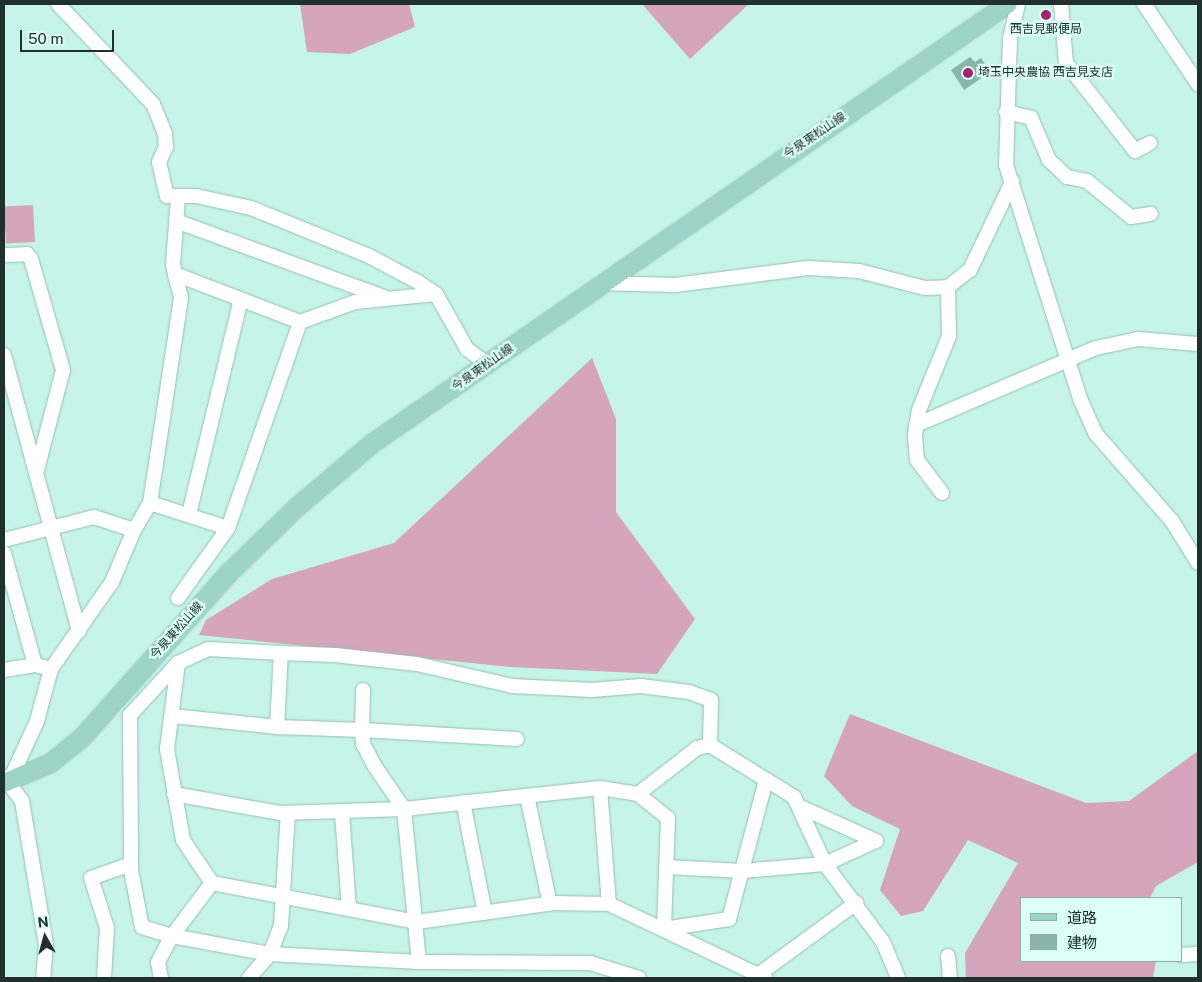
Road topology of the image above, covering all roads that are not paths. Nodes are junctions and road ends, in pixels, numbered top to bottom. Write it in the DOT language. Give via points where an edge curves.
graph roads {
  1 [pos="58,4"];
  2 [pos="1008,4"];
  3 [pos="1018,4"];
  4 [pos="1062,4"];
  5 [pos="1144,4"];
  6 [pos="1198,84"];
  7 [pos="1006,112"];
  8 [pos="1150,143"];
  9 [pos="1012,182"];
  10 [pos="178,198"];
  11 [pos="1150,214"];
  12 [pos="176,221"];
  13 [pos="4,255"];
  14 [pos="175,274"];
  15 [pos="600,283"];
  16 [pos="948,288"];
  17 [pos="436,294"];
  18 [pos="387,298"];
  19 [pos="241,299"];
  20 [pos="300,322"];
  21 [pos="1198,344"];
  22 [pos="4,355"];
  23 [pos="1069,358"];
  24 [pos="488,365"];
  25 [pos="916,425"];
  26 [pos="37,471"];
  27 [pos="942,493"];
  28 [pos="150,503"];
  29 [pos="189,514"];
  30 [pos="54,527"];
  31 [pos="228,528"];
  32 [pos="134,530"];
  33 [pos="4,540"];
  34 [pos="4,552"];
  35 [pos="1198,563"];
  36 [pos="178,598"];
  37 [pos="79,631"];
  38 [pos="281,653"];
  39 [pos="178,663"];
  40 [pos="35,665"];
  41 [pos="51,669"];
  42 [pos="4,670"];
  43 [pos="363,690"];
  44 [pos="108,709"];
  45 [pos="130,715"];
  46 [pos="173,716"];
  47 [pos="277,727"];
  48 [pos="362,730"];
  49 [pos="517,739"];
  50 [pos="710,745"];
  51 [pos="766,780"];
  52 [pos="5,781"];
  53 [pos="600,788"];
  54 [pos="174,794"];
  55 [pos="638,794"];
  56 [pos="527,796"];
  57 [pos="463,802"];
  58 [pos="803,808"];
  59 [pos="404,809"];
  60 [pos="288,813"];
  61 [pos="342,813"];
  62 [pos="131,864"];
  63 [pos="825,864"];
  64 [pos="666,867"];
  65 [pos="742,871"];
  66 [pos="212,883"];
  67 [pos="282,896"];
  68 [pos="856,903"];
  69 [pos="550,904"];
  70 [pos="609,904"];
  71 [pos="349,909"];
  72 [pos="485,912"];
  73 [pos="417,922"];
  74 [pos="664,929"];
  75 [pos="172,936"];
  76 [pos="270,954"];
  77 [pos="1198,954"];
  78 [pos="1182,955"];
  79 [pos="948,956"];
  80 [pos="420,962"];
  81 [pos="762,977"];
  82 [pos="43,978"];
  83 [pos="104,978"];
  84 [pos="161,978"];
  85 [pos="249,978"];
  86 [pos="639,978"];
  87 [pos="898,978"];
  88 [pos="950,978"];
  1 -- 10 [label="street" via="154,104 165,134 166,147 159,162 163,188 167,196"];
  2 -- 15 [label="main road, 今泉東松山線"];
  3 -- 7 [label="street" via="1010,39"];
  4 -- 8 [label="street" via="1066,63 1136,151"];
  5 -- 6 [label="street"];
  7 -- 9 [label="street" via="1006,165"];
  7 -- 11 [label="street" via="1031,118 1049,160 1067,177 1087,181 1131,217"];
  9 -- 16 [label="street" via="970,270"];
  9 -- 23 [label="street"];
  10 -- 12 [label="street"];
  10 -- 17 [label="street" via="196,196 251,208 369,256"];
  12 -- 14 [label="street"];
  12 -- 18 [label="street"];
  13 -- 26 [label="street" via="27,254 31,259 63,370"];
  14 -- 19 [label="street"];
  14 -- 28 [label="street" via="181,296"];
  15 -- 16 [label="street" via="675,286 808,268 859,271 925,288"];
  15 -- 24 [label="main road, 今泉東松山線"];
  16 -- 25 [label="street" via="949,336"];
  17 -- 18 [label="street"];
  17 -- 24 [label="street" via="467,349"];
  18 -- 20 [label="street" via="355,302"];
  19 -- 20 [label="street"];
  19 -- 29 [label="street"];
  20 -- 31 [label="street"];
  21 -- 23 [label="street" via="1138,339"];
  22 -- 26 [label="street"];
  23 -- 25 [label="street"];
  23 -- 35 [label="street" via="1096,434 1172,520"];
  24 -- 44 [label="main road, 今泉東松山線" via="373,443 296,508 228,574"];
  25 -- 27 [label="street" via="916,460"];
  26 -- 30 [label="street"];
  28 -- 29 [label="street"];
  28 -- 32 [label="street"];
  29 -- 31 [label="street"];
  30 -- 32 [label="street" via="94,517"];
  30 -- 33 [label="street"];
  30 -- 37 [label="street"];
  31 -- 36 [label="street"];
  32 -- 37 [label="street" via="112,582"];
  34 -- 40 [label="street"];
  37 -- 41 [label="street"];
  38 -- 39 [label="street" via="208,649"];
  38 -- 47 [label="street"];
  38 -- 50 [label="street" via="417,664 512,686 592,690 641,686 689,692 711,700"];
  39 -- 45 [label="street"];
  39 -- 46 [label="street"];
  40 -- 41 [label="street"];
  40 -- 42 [label="street"];
  41 -- 52 [label="street" via="36,721"];
  43 -- 48 [label="street"];
  44 -- 45 [label="street"];
  44 -- 52 [label="main road, 今泉東松山線" via="81,739 51,764"];
  45 -- 62 [label="street"];
  46 -- 47 [label="street"];
  46 -- 54 [label="street" via="167,749"];
  47 -- 48 [label="street"];
  48 -- 49 [label="street"];
  48 -- 59 [label="street" via="363,744 374,765"];
  50 -- 51 [label="street"];
  50 -- 55 [label="street" via="697,748"];
  51 -- 58 [label="street" via="794,798"];
  51 -- 65 [label="street"];
  52 -- 82 [label="street" via="22,801 46,945"];
  53 -- 55 [label="street"];
  53 -- 56 [label="street"];
  53 -- 70 [label="street"];
  54 -- 60 [label="street"];
  54 -- 66 [label="street" via="183,840"];
  55 -- 64 [label="street" via="668,818"];
  56 -- 57 [label="street"];
  56 -- 69 [label="street"];
  57 -- 59 [label="street"];
  57 -- 72 [label="street"];
  58 -- 63 [label="street"];
  58 -- 63 [label="street" via="876,841"];
  59 -- 61 [label="street"];
  59 -- 73 [label="street"];
  60 -- 61 [label="street"];
  60 -- 67 [label="street"];
  61 -- 71 [label="street"];
  62 -- 75 [label="street" via="142,927"];
  62 -- 83 [label="street" via="91,878 107,928"];
  63 -- 65 [label="street"];
  63 -- 68 [label="street"];
  64 -- 65 [label="street"];
  64 -- 74 [label="street"];
  65 -- 74 [label="street" via="729,919"];
  66 -- 67 [label="street"];
  66 -- 75 [label="street"];
  67 -- 71 [label="street"];
  67 -- 76 [label="street" via="280,926"];
  68 -- 81 [label="street"];
  68 -- 87 [label="street" via="883,942"];
  69 -- 70 [label="street"];
  69 -- 72 [label="street"];
  70 -- 74 [label="street"];
  71 -- 73 [label="street"];
  72 -- 73 [label="street"];
  73 -- 80 [label="street"];
  74 -- 81 [label="street"];
  75 -- 76 [label="street"];
  75 -- 84 [label="street" via="158,962"];
  76 -- 80 [label="street"];
  76 -- 85 [label="street"];
  77 -- 78 [label="street"];
  79 -- 88 [label="street"];
  80 -- 86 [label="street" via="590,963"];
}
